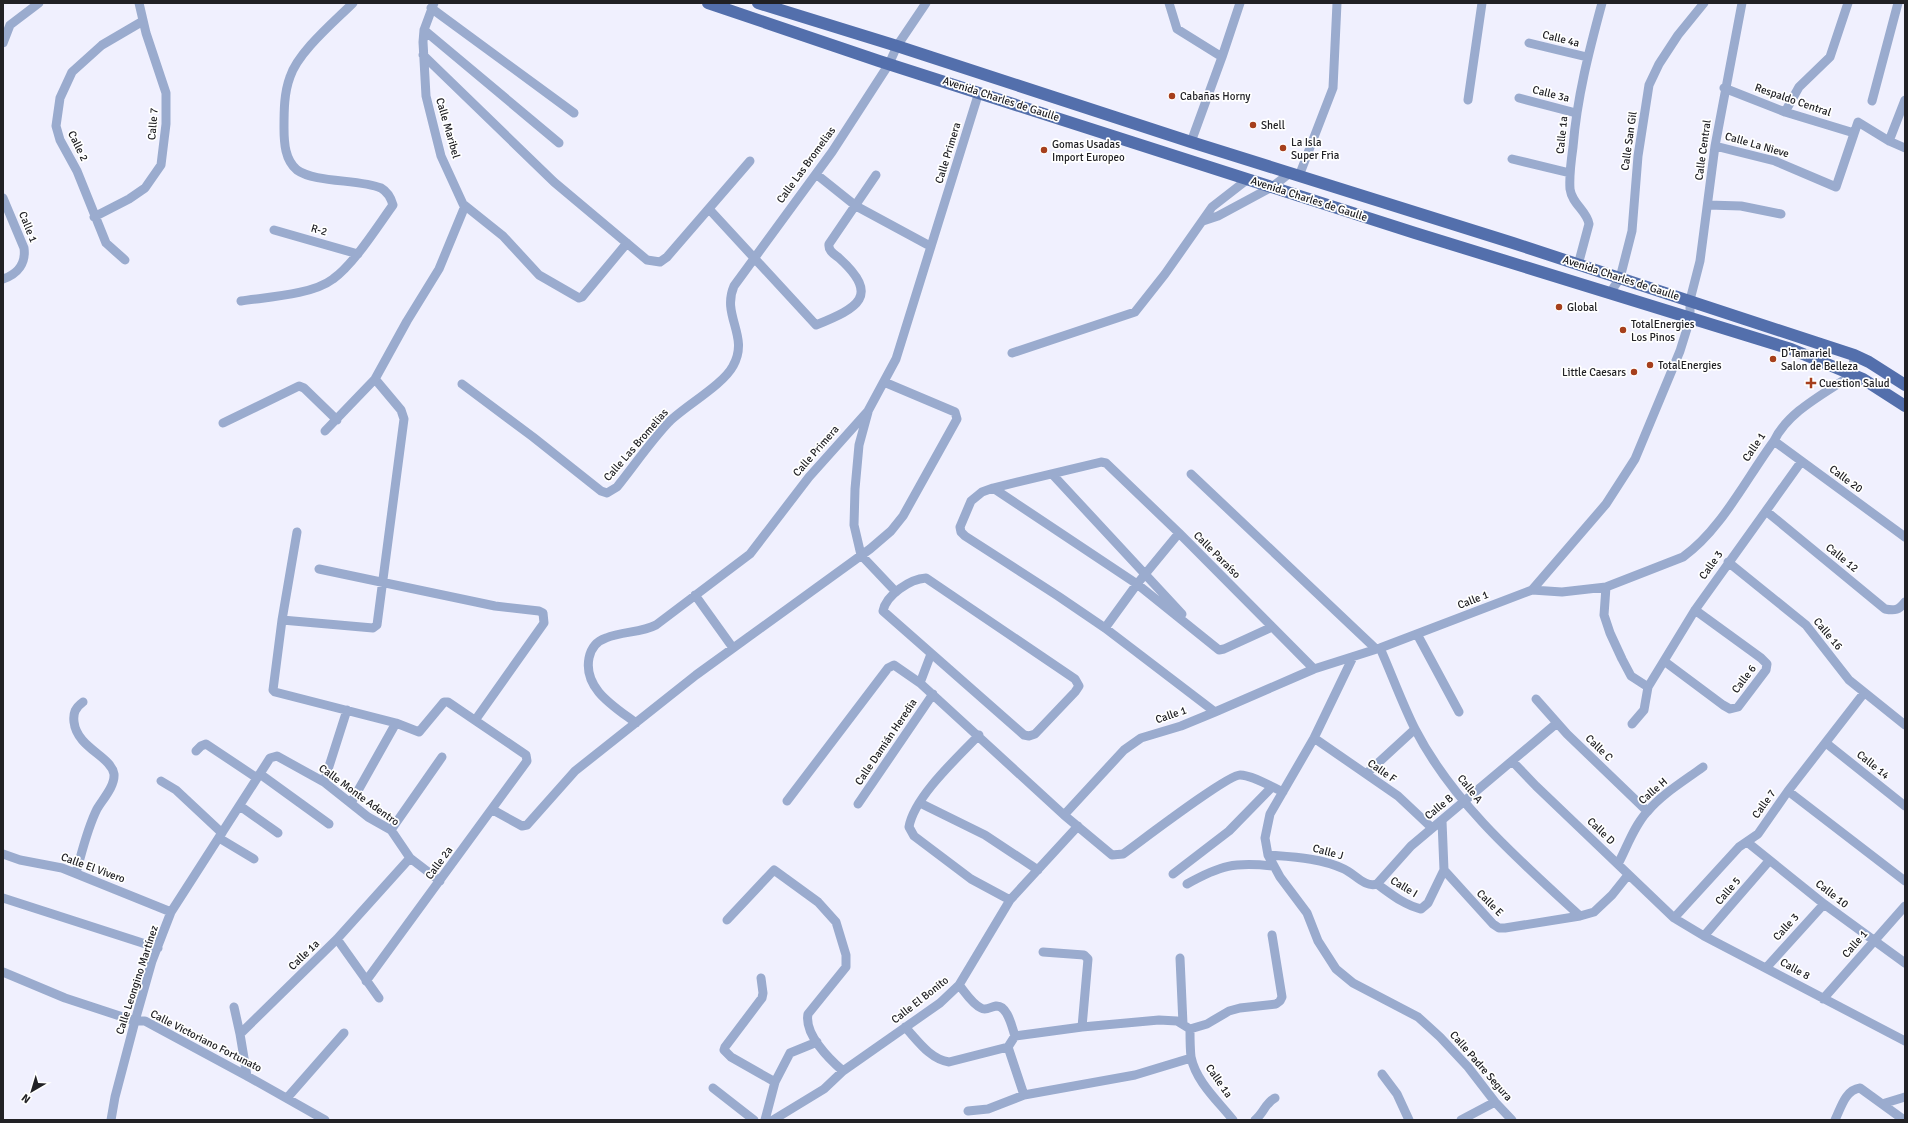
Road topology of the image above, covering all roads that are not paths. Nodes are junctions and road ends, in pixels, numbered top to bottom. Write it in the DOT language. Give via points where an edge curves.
graph roads {
  1 [pos="39,3"];
  2 [pos="139,3"];
  3 [pos="353,3"];
  4 [pos="708,3"];
  5 [pos="758,3"];
  6 [pos="926,3"];
  7 [pos="1169,3"];
  8 [pos="1240,3"];
  9 [pos="1337,3"];
  10 [pos="1482,3"];
  11 [pos="1602,3"];
  12 [pos="1704,3"];
  13 [pos="1742,3"];
  14 [pos="1848,3"];
  15 [pos="1898,3"];
  16 [pos="432,6"];
  17 [pos="143,22"];
  18 [pos="424,30"];
  19 [pos="3,43"];
  20 [pos="1529,44"];
  21 [pos="897,46"];
  22 [pos="423,55"];
  23 [pos="1222,57"];
  24 [pos="1587,57"];
  25 [pos="889,64"];
  26 [pos="1724,88"];
  27 [pos="979,92"];
  28 [pos="1519,98"];
  29 [pos="1468,100"];
  30 [pos="1905,100"];
  31 [pos="1872,101"];
  32 [pos="1784,112"];
  33 [pos="574,113"];
  34 [pos="1576,113"];
  35 [pos="1854,133"];
  36 [pos="1889,141"];
  37 [pos="1191,142"];
  38 [pos="559,143"];
  39 [pos="1715,146"];
  40 [pos="1905,148"];
  41 [pos="1512,159"];
  42 [pos="750,161"];
  43 [pos="1570,173"];
  44 [pos="816,174"];
  45 [pos="1294,175"];
  46 [pos="876,176"];
  47 [pos="1248,179"];
  48 [pos="1272,187"];
  49 [pos="3,198"];
  50 [pos="1708,205"];
  51 [pos="465,206"];
  52 [pos="856,206"];
  53 [pos="709,209"];
  54 [pos="1781,214"];
  55 [pos="94,217"];
  56 [pos="1203,222"];
  57 [pos="274,230"];
  58 [pos="627,243"];
  59 [pos="930,246"];
  60 [pos="358,254"];
  61 [pos="754,257"];
  62 [pos="125,260"];
  63 [pos="1578,265"];
  64 [pos="1620,278"];
  65 [pos="3,279"];
  66 [pos="1610,294"];
  67 [pos="1690,300"];
  68 [pos="241,301"];
  69 [pos="1690,319"];
  70 [pos="1012,353"];
  71 [pos="1854,355"];
  72 [pos="1853,374"];
  73 [pos="375,378"];
  74 [pos="884,382"];
  75 [pos="462,384"];
  76 [pos="1905,385"];
  77 [pos="1905,406"];
  78 [pos="868,411"];
  79 [pos="337,420"];
  80 [pos="223,424"];
  81 [pos="325,431"];
  82 [pos="1774,441"];
  83 [pos="1801,462"];
  84 [pos="1191,474"];
  85 [pos="1053,475"];
  86 [pos="992,488"];
  87 [pos="1766,511"];
  88 [pos="297,532"];
  89 [pos="1179,533"];
  90 [pos="1905,537"];
  91 [pos="861,555"];
  92 [pos="1728,562"];
  93 [pos="319,569"];
  94 [pos="1146,574"];
  95 [pos="382,582"];
  96 [pos="1137,584"];
  97 [pos="1606,587"];
  98 [pos="1532,590"];
  99 [pos="896,592"];
  100 [pos="695,595"];
  101 [pos="1905,602"];
  102 [pos="1695,610"];
  103 [pos="282,620"];
  104 [pos="1272,627"];
  105 [pos="1105,628"];
  106 [pos="1196,631"];
  107 [pos="1417,634"];
  108 [pos="734,648"];
  109 [pos="1378,649"];
  110 [pos="931,654"];
  111 [pos="1353,657"];
  112 [pos="1664,661"];
  113 [pos="1314,669"];
  114 [pos="920,683"];
  115 [pos="1648,687"];
  116 [pos="1864,693"];
  117 [pos="933,694"];
  118 [pos="1536,699"];
  119 [pos="83,702"];
  120 [pos="347,710"];
  121 [pos="1215,712"];
  122 [pos="1459,712"];
  123 [pos="476,720"];
  124 [pos="396,722"];
  125 [pos="636,723"];
  126 [pos="1557,723"];
  127 [pos="1632,724"];
  128 [pos="1905,725"];
  129 [pos="1415,729"];
  130 [pos="979,735"];
  131 [pos="1314,738"];
  132 [pos="1826,743"];
  133 [pos="196,751"];
  134 [pos="273,756"];
  135 [pos="442,758"];
  136 [pos="1512,761"];
  137 [pos="1703,767"];
  138 [pos="1366,774"];
  139 [pos="259,776"];
  140 [pos="161,781"];
  141 [pos="324,782"];
  142 [pos="1272,787"];
  143 [pos="1788,791"];
  144 [pos="1283,792"];
  145 [pos="787,801"];
  146 [pos="1465,802"];
  147 [pos="351,803"];
  148 [pos="920,803"];
  149 [pos="858,804"];
  150 [pos="240,806"];
  151 [pos="1905,806"];
  152 [pos="493,810"];
  153 [pos="1647,811"];
  154 [pos="1064,815"];
  155 [pos="1442,821"];
  156 [pos="329,824"];
  157 [pos="1078,826"];
  158 [pos="1432,828"];
  159 [pos="391,830"];
  160 [pos="278,833"];
  161 [pos="220,836"];
  162 [pos="1747,842"];
  163 [pos="3,854"];
  164 [pos="1268,855"];
  165 [pos="410,858"];
  166 [pos="254,859"];
  167 [pos="1769,861"];
  168 [pos="1618,864"];
  169 [pos="1273,866"];
  170 [pos="1038,870"];
  171 [pos="1444,870"];
  172 [pos="76,873"];
  173 [pos="1173,874"];
  174 [pos="1628,875"];
  175 [pos="440,881"];
  176 [pos="1905,881"];
  177 [pos="1187,884"];
  178 [pos="1377,884"];
  179 [pos="3,898"];
  180 [pos="1010,900"];
  181 [pos="1824,904"];
  182 [pos="1905,906"];
  183 [pos="171,912"];
  184 [pos="1580,916"];
  185 [pos="1674,918"];
  186 [pos="727,920"];
  187 [pos="1272,935"];
  188 [pos="1704,936"];
  189 [pos="337,939"];
  190 [pos="1874,940"];
  191 [pos="158,948"];
  192 [pos="1043,952"];
  193 [pos="1180,958"];
  194 [pos="1905,963"];
  195 [pos="1766,968"];
  196 [pos="3,972"];
  197 [pos="761,978"];
  198 [pos="366,981"];
  199 [pos="959,985"];
  200 [pos="379,998"];
  201 [pos="1823,999"];
  202 [pos="234,1007"];
  203 [pos="135,1021"];
  204 [pos="1186,1026"];
  205 [pos="905,1027"];
  206 [pos="1082,1027"];
  207 [pos="344,1033"];
  208 [pos="240,1034"];
  209 [pos="1016,1036"];
  210 [pos="1905,1041"];
  211 [pos="817,1042"];
  212 [pos="1008,1047"];
  213 [pos="1191,1058"];
  214 [pos="842,1071"];
  215 [pos="1382,1074"];
  216 [pos="247,1076"];
  217 [pos="775,1082"];
  218 [pos="714,1088"];
  219 [pos="1024,1095"];
  220 [pos="1905,1097"];
  221 [pos="287,1098"];
  222 [pos="1275,1098"];
  223 [pos="1495,1102"];
  224 [pos="1882,1104"];
  225 [pos="968,1111"];
  226 [pos="314,1118"];
  227 [pos="748,1119"];
  228 [pos="111,1120"];
  229 [pos="325,1120"];
  230 [pos="765,1120"];
  231 [pos="773,1120"];
  232 [pos="1233,1120"];
  233 [pos="1255,1120"];
  234 [pos="1409,1120"];
  235 [pos="1461,1120"];
  236 [pos="1512,1120"];
  237 [pos="1835,1120"];
  238 [pos="1904,1120"];
  1 -- 19 [label="street" via="10,24"];
  2 -- 17 [label="street, Calle 7"];
  3 -- 60 [label="street" via="297,62 285,96 284,137 286,154 298,171 380,188 391,198 392,205"];
  4 -- 25 [label="main road, Avenida Charles de Gaulle"];
  5 -- 21 [label="main road, Avenida Charles de Gaulle"];
  6 -- 21 [label="street, Calle Las Bromelias"];
  7 -- 23 [label="street" via="1177,29"];
  8 -- 23 [label="street"];
  9 -- 45 [label="street" via="1333,88"];
  10 -- 29 [label="street"];
  11 -- 24 [label="street, Calle 1a"];
  12 -- 64 [label="street, Calle San Gil" via="1678,35 1649,85 1638,156 1632,231"];
  13 -- 26 [label="street, Calle Central"];
  14 -- 32 [label="street" via="1831,55 1799,86"];
  15 -- 31 [label="street"];
  16 -- 18 [label="street, Calle Maribel"];
  16 -- 33 [label="street"];
  17 -- 55 [label="street, Calle 7" via="166,93 166,124 161,165 145,188"];
  17 -- 55 [label="street, Calle 2" via="102,45 81,63 72,72 60,98 56,126 60,140 77,171"];
  18 -- 22 [label="street, Calle Maribel"];
  18 -- 38 [label="street"];
  20 -- 24 [label="street, Calle 4a"];
  21 -- 25 [label="street, Calle Las Bromelias"];
  21 -- 37 [label="main road, Avenida Charles de Gaulle"];
  22 -- 51 [label="street, Calle Maribel" via="426,96 441,156"];
  22 -- 58 [label="street" via="554,182"];
  23 -- 37 [label="street"];
  24 -- 34 [label="street, Calle 1a"];
  25 -- 27 [label="main road, Avenida Charles de Gaulle"];
  25 -- 44 [label="street, Calle Las Bromelias"];
  26 -- 32 [label="street, Respaldo Central"];
  26 -- 39 [label="street, Calle Central"];
  27 -- 47 [label="main road, Avenida Charles de Gaulle"];
  27 -- 59 [label="street, Calle Primera"];
  28 -- 34 [label="street, Calle 3a"];
  30 -- 36 [label="street"];
  32 -- 35 [label="street, Respaldo Central"];
  34 -- 43 [label="street, Calle 1a"];
  35 -- 36 [label="street" via="1858,122"];
  35 -- 39 [label="street, Calle La Nieve" via="1836,187 1776,161"];
  36 -- 40 [label="street"];
  37 -- 45 [label="main road, Avenida Charles de Gaulle"];
  39 -- 50 [label="street, Calle Central"];
  41 -- 43 [label="street"];
  42 -- 53 [label="street"];
  43 -- 63 [label="street, Calle 1a" via="1572,198 1589,224"];
  44 -- 52 [label="street"];
  44 -- 61 [label="street, Calle Las Bromelias"];
  45 -- 48 [label="street"];
  45 -- 63 [label="main road, Avenida Charles de Gaulle" via="1506,240"];
  46 -- 52 [label="street"];
  47 -- 48 [label="main road, Avenida Charles de Gaulle"];
  47 -- 56 [label="street" via="1212,207"];
  48 -- 56 [label="street"];
  48 -- 66 [label="main road, Avenida Charles de Gaulle"];
  49 -- 65 [label="street, Calle 1" via="25,255 24,263 18,270"];
  50 -- 54 [label="street" via="1741,206"];
  50 -- 67 [label="street, Calle Central" via="1700,262"];
  51 -- 58 [label="street, Calle Maribel" via="503,236 539,275 578,298 582,297"];
  51 -- 73 [label="street" via="438,268"];
  52 -- 59 [label="street"];
  52 -- 61 [label="street" via="828,248 854,272 862,287 861,295 858,302 834,318 816,325"];
  53 -- 58 [label="street" via="660,262 647,260"];
  53 -- 61 [label="street"];
  55 -- 62 [label="street, Calle 2" via="106,243"];
  56 -- 70 [label="street" via="1135,312"];
  57 -- 60 [label="street, R-2"];
  59 -- 74 [label="street, Calle Primera" via="896,359"];
  60 -- 68 [label="street" via="333,280 320,286"];
  61 -- 75 [label="street, Calle Las Bromelias" via="734,286 730,301 730,310 739,339 739,351 733,366 669,422 617,487 607,494"];
  63 -- 64 [label="main road, Avenida Charles de Gaulle"];
  64 -- 66 [label="street, Calle San Gil"];
  64 -- 67 [label="main road, Avenida Charles de Gaulle"];
  66 -- 69 [label="main road, Avenida Charles de Gaulle"];
  67 -- 69 [label="street, Calle Central"];
  67 -- 71 [label="main road, Avenida Charles de Gaulle"];
  69 -- 72 [label="main road, Avenida Charles de Gaulle" via="1791,350"];
  69 -- 98 [label="street" via="1663,393 1634,459 1606,504"];
  71 -- 72 [label="street"];
  71 -- 76 [label="main road, Avenida Charles de Gaulle"];
  72 -- 77 [label="main road, Avenida Charles de Gaulle"];
  72 -- 82 [label="street, Calle 1" via="1789,418 1779,429"];
  73 -- 79 [label="street"];
  73 -- 95 [label="street" via="401,410 404,419"];
  74 -- 78 [label="street, Calle Primera"];
  74 -- 91 [label="street" via="955,412 957,419 903,516 891,531"];
  78 -- 91 [label="street" via="859,444 855,489 854,525"];
  78 -- 100 [label="street, Calle Primera" via="809,476 750,554"];
  79 -- 80 [label="street" via="299,386"];
  79 -- 81 [label="street"];
  82 -- 83 [label="street, Calle 20"];
  82 -- 97 [label="street, Calle 1" via="1717,523 1693,550 1673,561"];
  83 -- 87 [label="street, Calle 3"];
  83 -- 90 [label="street, Calle 20"];
  84 -- 109 [label="street"];
  85 -- 86 [label="street"];
  85 -- 89 [label="street, Calle Paraíso" via="1101,462 1112,467"];
  85 -- 94 [label="street"];
  86 -- 96 [label="street"];
  86 -- 105 [label="street" via="982,492 971,502 960,527 961,532"];
  87 -- 92 [label="street, Calle 3"];
  87 -- 101 [label="street, Calle 12" via="1885,609 1894,611"];
  88 -- 103 [label="street"];
  89 -- 94 [label="street"];
  89 -- 104 [label="street, Calle Paraíso"];
  91 -- 99 [label="street"];
  91 -- 108 [label="street"];
  92 -- 102 [label="street, Calle 3"];
  92 -- 116 [label="street, Calle 16" via="1806,625 1849,680"];
  93 -- 95 [label="street"];
  94 -- 96 [label="street"];
  94 -- 106 [label="street"];
  95 -- 103 [label="street" via="377,625 373,628"];
  95 -- 123 [label="street" via="495,606 539,611 543,614 544,623"];
  96 -- 105 [label="street"];
  96 -- 106 [label="street"];
  97 -- 98 [label="street, Calle 1" via="1562,592"];
  97 -- 115 [label="street" via="1604,615 1610,633 1632,676"];
  98 -- 107 [label="street, Calle 1"];
  99 -- 110 [label="street" via="884,604 883,611"];
  99 -- 110 [label="street" via="918,579 926,578 1075,679 1079,686 1035,734 1024,735"];
  100 -- 108 [label="street"];
  100 -- 125 [label="street, Calle Primera" via="653,627 608,637 594,646 590,653 590,677 595,688"];
  102 -- 112 [label="street, Calle 3"];
  102 -- 112 [label="street, Calle 6" via="1761,658 1767,664 1766,670 1738,707 1730,709"];
  103 -- 120 [label="street" via="273,690"];
  104 -- 106 [label="street" via="1218,650"];
  104 -- 113 [label="street, Calle Paraíso"];
  105 -- 121 [label="street"];
  107 -- 109 [label="street, Calle 1"];
  107 -- 122 [label="street"];
  108 -- 125 [label="street"];
  109 -- 111 [label="street, Calle 1"];
  109 -- 129 [label="street, Calle A"];
  110 -- 114 [label="street"];
  111 -- 113 [label="street, Calle 1"];
  111 -- 131 [label="street, Calle Padre Segura"];
  112 -- 115 [label="street, Calle 3"];
  113 -- 121 [label="street, Calle 1"];
  114 -- 117 [label="street"];
  114 -- 145 [label="street" via="894,666 888,668"];
  115 -- 127 [label="street" via="1644,710"];
  116 -- 128 [label="street, Calle 16"];
  116 -- 132 [label="street, Calle 7"];
  117 -- 130 [label="street"];
  117 -- 149 [label="street, Calle Damián Heredia"];
  118 -- 126 [label="street, Calle C"];
  119 -- 172 [label="street" via="73,714 74,727 80,738 109,764 114,773 113,783 96,811"];
  120 -- 124 [label="street"];
  120 -- 141 [label="street"];
  121 -- 154 [label="street, Calle 1" via="1134,742"];
  123 -- 124 [label="street" via="446,701 419,732"];
  123 -- 152 [label="street, Calle 2a" via="527,758"];
  124 -- 147 [label="street"];
  125 -- 152 [label="street" via="575,771 527,825 522,826"];
  126 -- 136 [label="street, Calle B"];
  126 -- 153 [label="street, Calle C"];
  129 -- 138 [label="street"];
  129 -- 146 [label="street, Calle A"];
  130 -- 148 [label="street" via="930,788"];
  130 -- 154 [label="street"];
  131 -- 138 [label="street, Calle F"];
  131 -- 144 [label="street, Calle Padre Segura"];
  132 -- 143 [label="street, Calle 7"];
  132 -- 151 [label="street, Calle 14"];
  133 -- 139 [label="street" via="206,744"];
  134 -- 139 [label="street, Calle Leongino Martínez"];
  134 -- 141 [label="street, Calle Monte Adentro"];
  135 -- 159 [label="street"];
  136 -- 146 [label="street, Calle B"];
  136 -- 168 [label="street, Calle D"];
  137 -- 153 [label="street, Calle H"];
  138 -- 158 [label="street, Calle F" via="1398,796"];
  139 -- 150 [label="street, Calle Leongino Martínez"];
  139 -- 156 [label="street"];
  140 -- 161 [label="street" via="176,790"];
  141 -- 147 [label="street, Calle Monte Adentro"];
  142 -- 144 [label="street"];
  142 -- 157 [label="street" via="1239,775 1230,779 1118,856 1099,846"];
  142 -- 173 [label="street" via="1229,831"];
  143 -- 162 [label="street, Calle 7" via="1758,834"];
  143 -- 176 [label="street"];
  144 -- 164 [label="street, Calle Padre Segura" via="1270,814 1265,838"];
  146 -- 155 [label="street, Calle B"];
  146 -- 184 [label="street, Calle A" via="1514,854"];
  147 -- 159 [label="street, Calle Monte Adentro" via="368,817"];
  148 -- 170 [label="street" via="985,835"];
  148 -- 180 [label="street" via="910,819 909,827 914,836 971,879"];
  150 -- 160 [label="street"];
  150 -- 161 [label="street, Calle Leongino Martínez"];
  152 -- 175 [label="street, Calle 2a"];
  153 -- 168 [label="street, Calle H"];
  154 -- 157 [label="street"];
  155 -- 158 [label="street, Calle B"];
  155 -- 171 [label="street"];
  157 -- 170 [label="street, Calle El Bonito"];
  158 -- 178 [label="street, Calle B" via="1410,846"];
  159 -- 165 [label="street, Calle Monte Adentro"];
  161 -- 166 [label="street"];
  161 -- 183 [label="street, Calle Leongino Martínez"];
  162 -- 167 [label="street, Calle 10"];
  162 -- 185 [label="street, Calle 7" via="1739,847"];
  163 -- 172 [label="street, Calle El Vivero"];
  164 -- 169 [label="street, Calle Padre Segura"];
  164 -- 178 [label="street, Calle J" via="1326,862 1367,884"];
  165 -- 175 [label="street, Calle Monte Adentro"];
  165 -- 189 [label="street, Calle 1a"];
  167 -- 181 [label="street, Calle 10"];
  167 -- 188 [label="street, Calle 5"];
  168 -- 174 [label="street, Calle D"];
  169 -- 177 [label="street" via="1248,864 1220,868"];
  169 -- 223 [label="street, Calle Padre Segura" via="1307,913 1318,941 1336,969 1353,983 1418,1017 1468,1067"];
  170 -- 180 [label="street, Calle El Bonito"];
  171 -- 178 [label="street, Calle I" via="1428,903 1421,909 1402,902"];
  171 -- 184 [label="street, Calle E" via="1499,928"];
  172 -- 183 [label="street, Calle El Vivero"];
  174 -- 184 [label="street" via="1612,896 1594,912"];
  174 -- 185 [label="street, Calle D"];
  175 -- 198 [label="street, Calle 2a"];
  179 -- 191 [label="street"];
  180 -- 199 [label="street, Calle El Bonito"];
  181 -- 190 [label="street, Calle 10"];
  181 -- 195 [label="street, Calle 3"];
  182 -- 190 [label="street, Calle 1"];
  183 -- 191 [label="street, Calle Leongino Martínez"];
  185 -- 188 [label="street, Calle 8"];
  186 -- 211 [label="street" via="774,870 818,902 836,922 847,962 846,967 808,1014 806,1021"];
  187 -- 204 [label="street" via="1282,996 1280,1001 1276,1004 1228,1011 1207,1024"];
  188 -- 195 [label="street, Calle 8"];
  189 -- 198 [label="street"];
  189 -- 208 [label="street, Calle 1a"];
  190 -- 194 [label="street, Calle 10"];
  190 -- 201 [label="street, Calle 1"];
  191 -- 203 [label="street, Calle Leongino Martínez"];
  192 -- 206 [label="street" via="1084,954 1088,959"];
  193 -- 204 [label="street, Calle 1a"];
  195 -- 201 [label="street, Calle 8"];
  196 -- 203 [label="street, Calle Victoriano Fortunato" via="66,998"];
  197 -- 217 [label="street" via="762,998 724,1050 731,1057"];
  198 -- 200 [label="street"];
  199 -- 205 [label="street, Calle El Bonito"];
  199 -- 209 [label="street" via="979,1008 985,1010 1001,1007"];
  201 -- 210 [label="street, Calle 8"];
  202 -- 208 [label="street"];
  203 -- 216 [label="street, Calle Victoriano Fortunato" via="145,1021"];
  203 -- 228 [label="street, Calle Leongino Martínez"];
  204 -- 206 [label="street" via="1159,1020"];
  204 -- 213 [label="street, Calle 1a"];
  205 -- 212 [label="street" via="940,1061 949,1062"];
  205 -- 214 [label="street, Calle El Bonito"];
  206 -- 209 [label="street"];
  207 -- 221 [label="street"];
  208 -- 216 [label="street"];
  209 -- 212 [label="street"];
  211 -- 214 [label="street"];
  211 -- 217 [label="street" via="790,1053"];
  212 -- 219 [label="street"];
  213 -- 219 [label="street" via="1135,1075"];
  213 -- 232 [label="street, Calle 1a" via="1209,1092"];
  214 -- 231 [label="street, Calle El Bonito" via="824,1089"];
  215 -- 234 [label="street" via="1397,1094"];
  216 -- 221 [label="street, Calle Victoriano Fortunato"];
  217 -- 230 [label="street"];
  218 -- 227 [label="street"];
  219 -- 225 [label="street" via="988,1109"];
  220 -- 224 [label="street"];
  221 -- 226 [label="street, Calle Victoriano Fortunato"];
  222 -- 233 [label="street" via="1268,1101 1265,1110"];
  223 -- 235 [label="street"];
  223 -- 236 [label="street, Calle Padre Segura"];
  224 -- 237 [label="street" via="1860,1088 1854,1089 1848,1093"];
  224 -- 238 [label="street"];
  226 -- 229 [label="street, Calle Victoriano Fortunato"];
}
